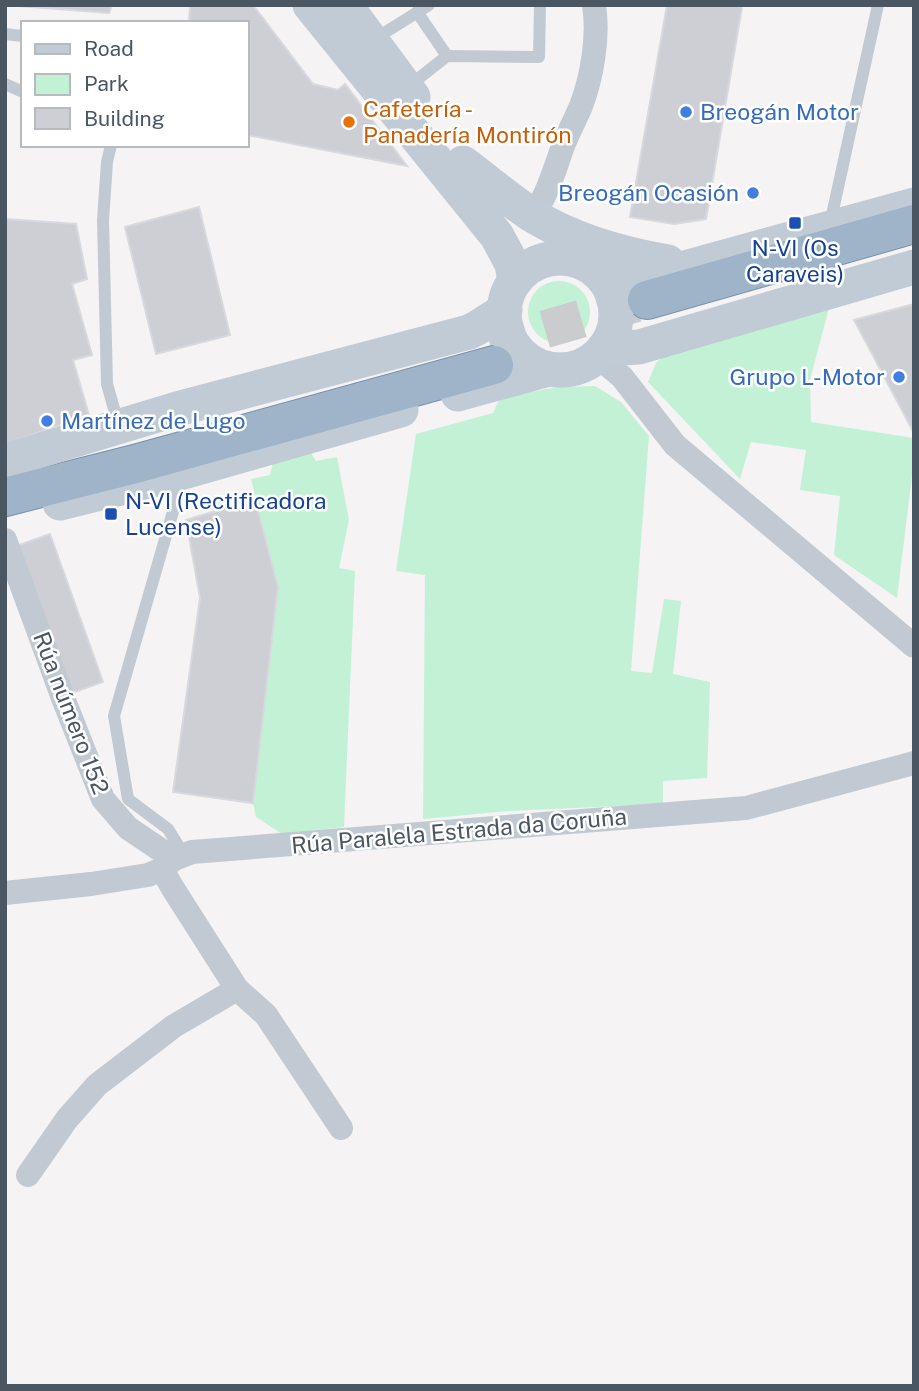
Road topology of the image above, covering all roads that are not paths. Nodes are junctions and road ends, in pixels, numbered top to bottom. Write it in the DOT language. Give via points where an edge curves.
graph roads {
  1 [pos="310,5"];
  2 [pos="345,5"];
  3 [pos="540,5"];
  4 [pos="594,5"];
  5 [pos="878,5"];
  6 [pos="423,9"];
  7 [pos="372,41"];
  8 [pos="447,56"];
  9 [pos="5,84"];
  10 [pos="406,88"];
  11 [pos="21,92"];
  12 [pos="111,147"];
  13 [pos="463,163"];
  14 [pos="914,205"];
  15 [pos="533,215"];
  16 [pos="914,224"];
  17 [pos="830,228"];
  18 [pos="914,244"];
  19 [pos="561,258"];
  20 [pos="691,266"];
  21 [pos="914,267"];
  22 [pos="601,276"];
  23 [pos="510,295"];
  24 [pos="600,353"];
  25 [pos="549,369"];
  26 [pos="119,427"];
  27 [pos="5,461"];
  28 [pos="173,475"];
  29 [pos="5,478"];
  30 [pos="5,497"];
  31 [pos="5,515"];
  32 [pos="5,540"];
  33 [pos="914,646"];
  34 [pos="914,763"];
  35 [pos="173,861"];
  36 [pos="5,894"];
  37 [pos="237,989"];
  38 [pos="341,1128"];
  39 [pos="28,1175"];
  1 -- 23 [label="main road" via="496,236 512,264"];
  2 -- 7 [label="main road"];
  3 -- 8 [label="lane" via="539,57"];
  4 -- 15 [label="street" via="595,52 582,104 547,193"];
  5 -- 17 [label="lane"];
  6 -- 7 [label="lane"];
  6 -- 8 [label="lane"];
  7 -- 10 [label="main road"];
  8 -- 10 [label="lane"];
  9 -- 11 [label="lane"];
  10 -- 13 [label="main road"];
  12 -- 26 [label="lane" via="103,220 107,384"];
  13 -- 15 [label="main road"];
  13 -- 19 [label="main road" via="515,227"];
  14 -- 17 [label="main road"];
  15 -- 20 [label="main road" via="597,245"];
  16 -- 18 [label="highway" via="649,309"];
  17 -- 20 [label="main road"];
  19 -- 22 [label="main road" via="590,266"];
  19 -- 23 [label="main road" via="528,268"];
  20 -- 22 [label="main road" via="652,278"];
  21 -- 24 [label="main road" via="639,347"];
  22 -- 24 [label="main road" via="617,312 614,332"];
  23 -- 25 [label="main road" via="506,326 512,341 521,354"];
  23 -- 26 [label="main road" via="468,332"];
  24 -- 25 [label="main road" via="582,365"];
  24 -- 33 [label="street" via="675,445"];
  25 -- 28 [label="main road"];
  26 -- 27 [label="main road"];
  28 -- 31 [label="main road"];
  28 -- 35 [label="lane" via="178,494 114,716 128,799 168,829"];
  29 -- 30 [label="highway" via="492,355 135,464"];
  32 -- 35 [label="street, Rúa número 152" via="103,799 128,828"];
  34 -- 35 [label="street, Rúa Paralela Estrada da Coruña" via="746,808 192,852"];
  35 -- 36 [label="street, Rúa Paralela Estrada da Coruña" via="148,875"];
  35 -- 37 [label="street" via="172,887"];
  37 -- 38 [label="street" via="265,1015"];
  37 -- 39 [label="street" via="174,1026 97,1085"];
}
